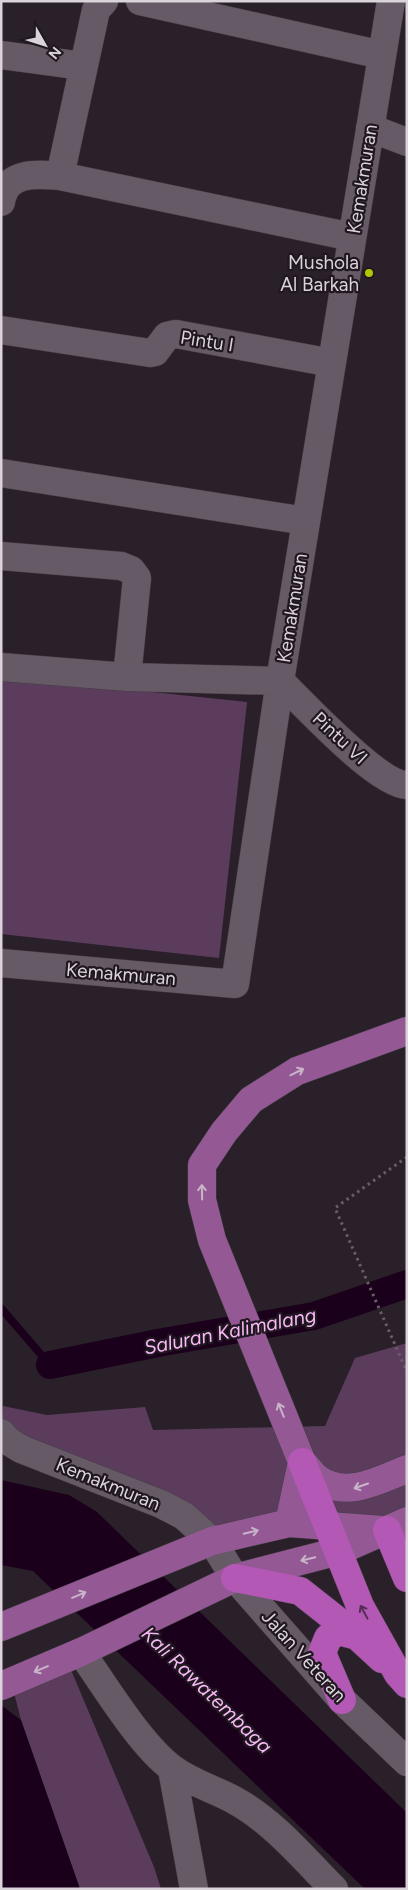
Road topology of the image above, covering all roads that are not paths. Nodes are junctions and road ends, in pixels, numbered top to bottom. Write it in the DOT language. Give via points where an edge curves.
graph roads {
  1 [pos="104,1"];
  2 [pos="140,1"];
  3 [pos="395,15"];
  4 [pos="1,55"];
  5 [pos="382,55"];
  6 [pos="83,66"];
  7 [pos="370,128"];
  8 [pos="407,142"];
  9 [pos="60,176"];
  10 [pos="1,202"];
  11 [pos="352,237"];
  12 [pos="1,330"];
  13 [pos="332,363"];
  14 [pos="1,473"];
  15 [pos="306,521"];
  16 [pos="1,556"];
  17 [pos="1,667"];
  18 [pos="127,677"];
  19 [pos="280,681"];
  20 [pos="407,785"];
  21 [pos="1,963"];
  22 [pos="407,1031"];
  23 [pos="1,1433"];
  24 [pos="300,1459"];
  25 [pos="407,1470"];
  26 [pos="289,1523"];
  27 [pos="328,1526"];
  28 [pos="397,1526"];
  29 [pos="212,1541"];
  30 [pos="338,1551"];
  31 [pos="234,1578"];
  32 [pos="407,1578"];
  33 [pos="1,1627"];
  34 [pos="357,1636"];
  35 [pos="81,1652"];
  36 [pos="402,1679"];
  37 [pos="1,1686"];
  38 [pos="342,1700"];
  39 [pos="407,1762"];
  40 [pos="172,1769"];
  41 [pos="194,1889"];
  42 [pos="334,1889"];
  1 -- 6 [label="street" via="96,10"];
  2 -- 5 [label="street"];
  3 -- 5 [label="street, Kemakmuran"];
  4 -- 6 [label="street"];
  5 -- 7 [label="street, Kemakmuran"];
  6 -- 9 [label="street"];
  7 -- 8 [label="street"];
  7 -- 11 [label="street, Kemakmuran"];
  9 -- 10 [label="street" via="29,174 12,180 2,193"];
  9 -- 11 [label="street"];
  11 -- 13 [label="street, Kemakmuran"];
  12 -- 13 [label="street, Pintu I" via="150,353 155,352 167,336 176,334"];
  13 -- 15 [label="street, Kemakmuran"];
  14 -- 15 [label="street"];
  15 -- 19 [label="street, Kemakmuran"];
  16 -- 18 [label="street" via="121,566 131,570 137,578"];
  17 -- 18 [label="street"];
  18 -- 19 [label="street"];
  19 -- 20 [label="street, Pintu VI" via="378,773"];
  19 -- 21 [label="street, Kemakmuran" via="235,984"];
  24 -- 22 [label="main road, one-way" via="212,1240 202,1200 202,1165 251,1100 297,1071"];
  23 -- 29 [label="street, Kemakmuran" via="22,1449 161,1504 184,1516"];
  25 -- 24 [label="main road, one-way" via="353,1489 318,1479"];
  24 -- 26 [label="main road"];
  24 -- 27 [label="highway"];
  26 -- 27 [label="main road"];
  29 -- 26 [label="main road, one-way"];
  27 -- 28 [label="main road"];
  27 -- 30 [label="highway"];
  28 -- 30 [label="main road"];
  28 -- 32 [label="highway"];
  29 -- 31 [label="street, Jalan Veteran"];
  33 -- 29 [label="main road, one-way"];
  30 -- 31 [label="main road, one-way"];
  36 -- 30 [label="highway, one-way" via="360,1606"];
  31 -- 34 [label="highway" via="300,1591"];
  31 -- 35 [label="main road"];
  31 -- 38 [label="street, Jalan Veteran"];
  34 -- 36 [label="highway"];
  34 -- 38 [label="highway" via="338,1631 328,1638 322,1653"];
  35 -- 37 [label="main road, one-way"];
  35 -- 40 [label="street" via="149,1746"];
  38 -- 39 [label="street, Jalan Veteran"];
  40 -- 41 [label="street"];
  40 -- 42 [label="street" via="199,1786 235,1801 282,1835"];
}
